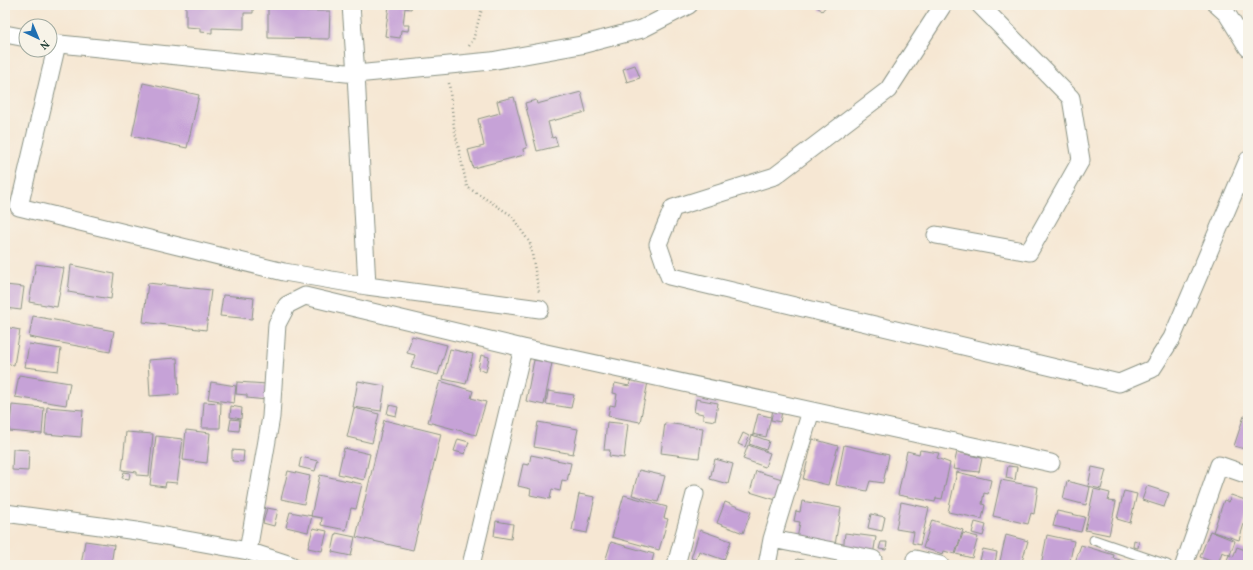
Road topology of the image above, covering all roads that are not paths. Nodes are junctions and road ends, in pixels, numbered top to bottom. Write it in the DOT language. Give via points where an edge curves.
graph roads {
  1 [pos="351,5"];
  2 [pos="688,5"];
  3 [pos="943,5"];
  4 [pos="980,5"];
  5 [pos="1218,5"];
  6 [pos="5,34"];
  7 [pos="18,36"];
  8 [pos="58,44"];
  9 [pos="1248,48"];
  10 [pos="50,58"];
  11 [pos="356,74"];
  12 [pos="1248,160"];
  13 [pos="936,235"];
  14 [pos="367,286"];
  15 [pos="540,309"];
  16 [pos="523,348"];
  17 [pos="811,411"];
  18 [pos="1051,463"];
  19 [pos="1248,474"];
  20 [pos="695,494"];
  21 [pos="5,513"];
  22 [pos="772,539"];
  23 [pos="1094,540"];
  24 [pos="248,551"];
  25 [pos="873,559"];
  26 [pos="916,559"];
  27 [pos="291,565"];
  28 [pos="471,565"];
  29 [pos="676,565"];
  30 [pos="767,565"];
  31 [pos="940,565"];
  32 [pos="1167,565"];
  33 [pos="1184,565"];
  1 -- 11 [label="street"];
  2 -- 11 [label="street" via="642,29 580,46 490,61"];
  3 -- 12 [label="street" via="888,90 775,176 672,208 658,244 669,276 1120,383 1152,369 1172,338"];
  4 -- 13 [label="street" via="1071,98 1081,160 1029,252"];
  5 -- 9 [label="street" via="1227,14"];
  6 -- 7 [label="street"];
  8 -- 11 [label="street"];
  10 -- 14 [label="street" via="19,208 284,272"];
  11 -- 14 [label="street"];
  14 -- 15 [label="street"];
  16 -- 17 [label="street"];
  16 -- 24 [label="street" via="305,296 287,305 277,324 271,417"];
  16 -- 28 [label="street"];
  17 -- 18 [label="street"];
  17 -- 22 [label="street"];
  19 -- 33 [label="street" via="1219,465"];
  20 -- 29 [label="street"];
  21 -- 24 [label="street" via="137,531"];
  22 -- 25 [label="street"];
  22 -- 30 [label="street"];
  23 -- 32 [label="lane"];
  24 -- 27 [label="street"];
  26 -- 31 [label="street"];
}
